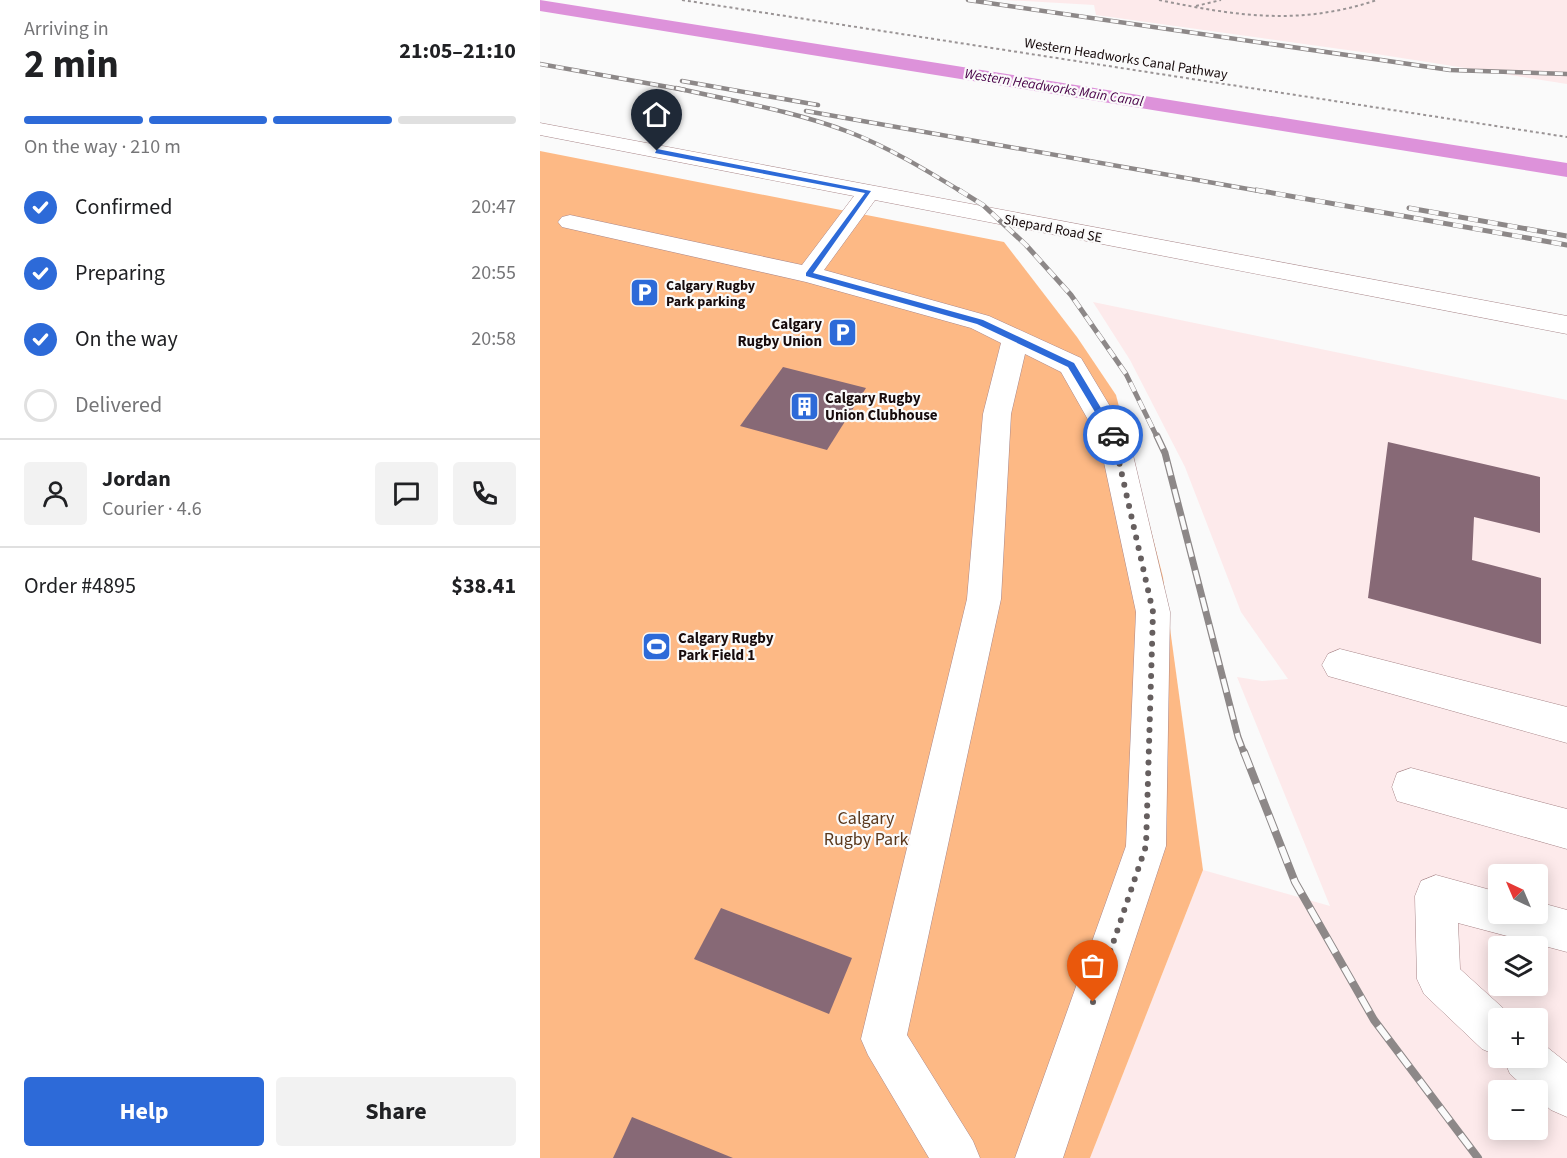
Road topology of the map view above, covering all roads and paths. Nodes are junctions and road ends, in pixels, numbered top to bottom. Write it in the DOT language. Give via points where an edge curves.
graph roads {
  1 [pos="682,0"];
  2 [pos="1159,0"];
  3 [pos="1221,0"];
  4 [pos="1377,0"];
  5 [pos="1192,7"];
  6 [pos="540,129"];
  7 [pos="1567,137"];
  8 [pos="869,192"];
  9 [pos="570,222"];
  10 [pos="808,274"];
  11 [pos="1567,325"];
  12 [pos="1015,339"];
  13 [pos="1340,665"];
  14 [pos="1567,725"];
  15 [pos="1411,787"];
  16 [pos="1567,829"];
  17 [pos="1488,910"];
  18 [pos="1541,924"];
  19 [pos="1567,931"];
  20 [pos="1488,1024"];
  21 [pos="1537,1068"];
  22 [pos="1567,1094"];
  23 [pos="956,1158"];
  24 [pos="1039,1158"];
  1 -- 7 [label="path, Western Headworks Canal Pathway"];
  2 -- 5 [label="path"];
  3 -- 5 [label="path"];
  4 -- 5 [label="path" via="1344,11 1291,18"];
  6 -- 8 [label="street, Shepard Road SE"];
  8 -- 10 [label="street"];
  8 -- 11 [label="street, Shepard Road SE"];
  9 -- 10 [label="street"];
  10 -- 12 [label="street" via="980,322"];
  12 -- 23 [label="street" via="997,414 984,599 884,1039"];
  12 -- 24 [label="street" via="1071,365 1114,438 1153,612 1146,846"];
  13 -- 14 [label="street"];
  15 -- 16 [label="street"];
  17 -- 20 [label="street" via="1436,896 1439,979"];
  18 -- 19 [label="street"];
  21 -- 22 [label="street"];
}
